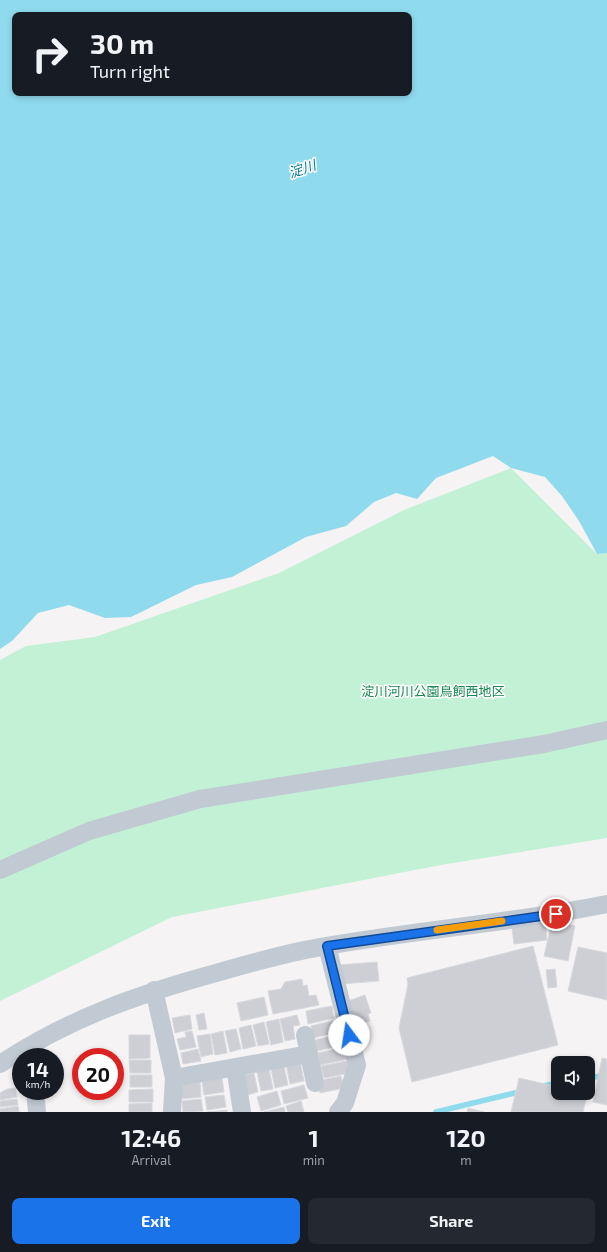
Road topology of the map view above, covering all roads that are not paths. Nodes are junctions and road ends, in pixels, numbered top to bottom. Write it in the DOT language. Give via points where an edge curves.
graph roads {
  1 [pos="607,730"];
  2 [pos="0,870"];
  3 [pos="607,904"];
  4 [pos="327,946"];
  5 [pos="154,990"];
  6 [pos="305,1035"];
  7 [pos="35,1048"];
  8 [pos="309,1054"];
  9 [pos="12,1059"];
  10 [pos="0,1064"];
  11 [pos="235,1067"];
  12 [pos="174,1078"];
  13 [pos="315,1083"];
  14 [pos="36,1100"];
  15 [pos="37,1112"];
  16 [pos="172,1112"];
  17 [pos="242,1112"];
  18 [pos="338,1112"];
  1 -- 2 [label="street" via="536,746 200,799 89,831"];
  3 -- 4 [label="street" via="556,914"];
  4 -- 5 [label="street" via="279,955"];
  4 -- 18 [label="street" via="357,1065 345,1103"];
  5 -- 7 [label="street" via="101,1009"];
  5 -- 12 [label="street"];
  6 -- 8 [label="street"];
  8 -- 11 [label="street"];
  8 -- 13 [label="street"];
  9 -- 10 [label="street"];
  11 -- 12 [label="street"];
  11 -- 17 [label="street"];
  12 -- 16 [label="street"];
  14 -- 15 [label="street"];
}
